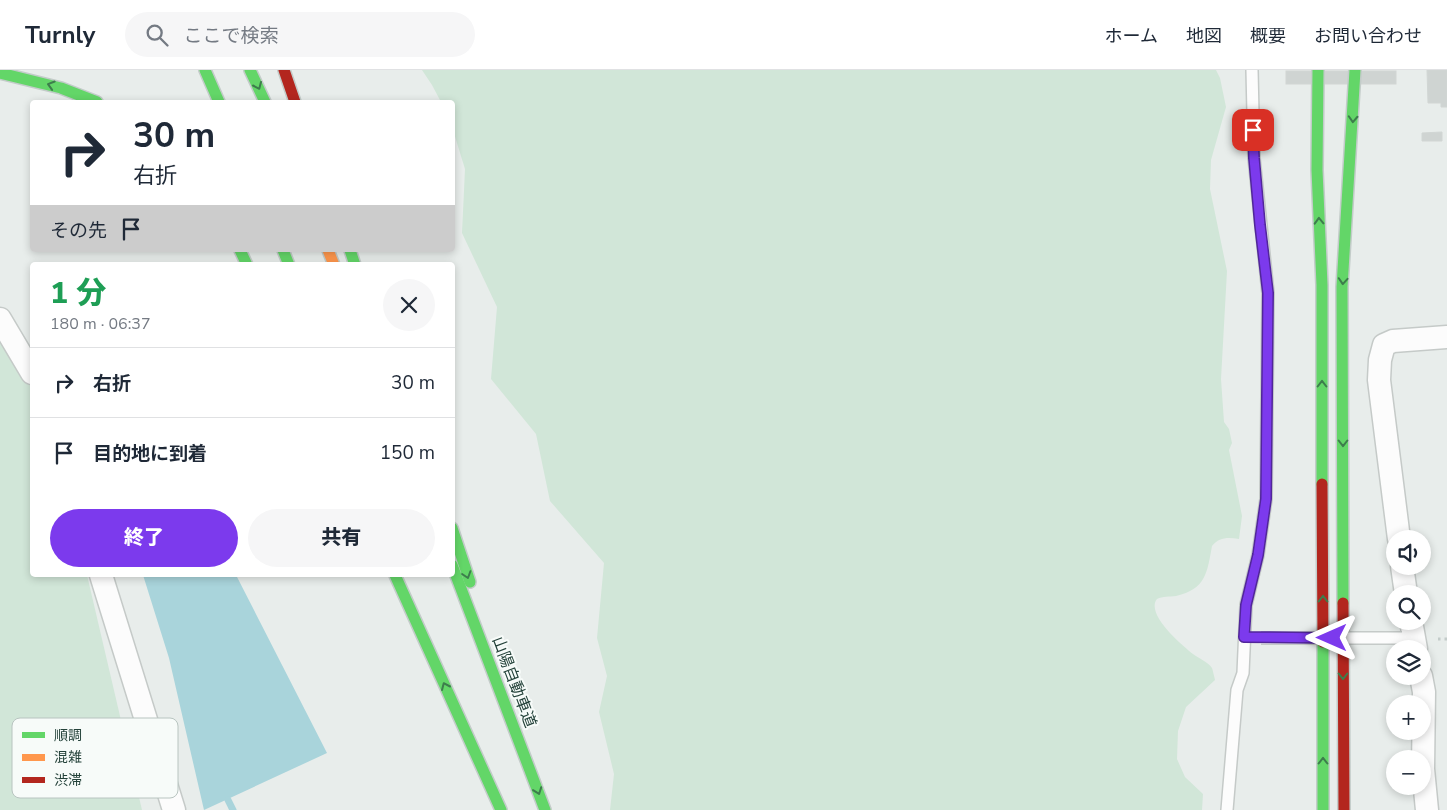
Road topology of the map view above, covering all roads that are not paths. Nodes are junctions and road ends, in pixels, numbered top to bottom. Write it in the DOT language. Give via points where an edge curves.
graph roads {
  1 [pos="205,70"];
  2 [pos="250,70"];
  3 [pos="284,70"];
  4 [pos="1252,70"];
  5 [pos="1318,70"];
  6 [pos="1355,70"];
  7 [pos="0,73"];
  8 [pos="92,100"];
  9 [pos="218,100"];
  10 [pos="264,100"];
  11 [pos="294,100"];
  12 [pos="0,319"];
  13 [pos="1447,337"];
  14 [pos="30,370"];
  15 [pos="1398,530"];
  16 [pos="455,537"];
  17 [pos="455,573"];
  18 [pos="102,577"];
  19 [pos="396,577"];
  20 [pos="1244,637"];
  21 [pos="1411,637"];
  22 [pos="450,670"];
  23 [pos="1423,685"];
  24 [pos="145,718"];
  25 [pos="528,763"];
  26 [pos="170,798"];
  27 [pos="174,810"];
  28 [pos="502,810"];
  29 [pos="545,810"];
  30 [pos="1227,810"];
  31 [pos="1323,810"];
  32 [pos="1344,810"];
  33 [pos="1427,810"];
  1 -- 9 [label="highway"];
  2 -- 10 [label="highway, one-way"];
  3 -- 11 [label="highway"];
  4 -- 20 [label="lane" via="1254,158 1268,293 1266,499 1258,555 1246,605"];
  31 -- 5 [label="highway, one-way" via="1322,285 1317,170"];
  6 -- 32 [label="highway, one-way" via="1342,287"];
  8 -- 7 [label="highway, one-way" via="48,84"];
  12 -- 14 [label="street"];
  13 -- 15 [label="street" via="1393,341 1384,345 1381,353 1379,380"];
  16 -- 25 [label="highway, one-way"];
  17 -- 25 [label="highway, 山陽自動車道"];
  18 -- 24 [label="street"];
  28 -- 19 [label="highway, one-way"];
  20 -- 21 [label="lane, bridge"];
  20 -- 30 [label="lane" via="1243,673 1236,690"];
  22 -- 28 [label="highway"];
  23 -- 33 [label="street" via="1423,769"];
  25 -- 29 [label="highway, 山陽自動車道, one-way"];
  26 -- 27 [label="street"];
}
